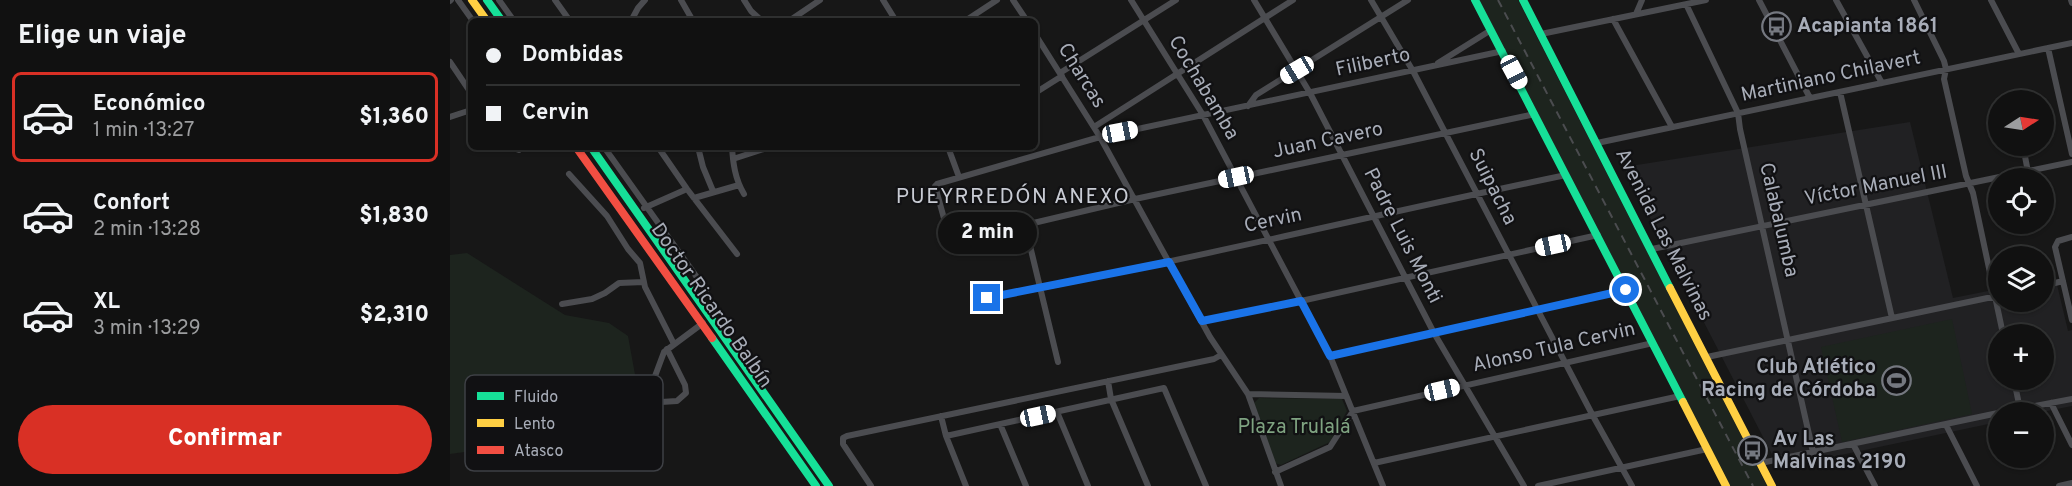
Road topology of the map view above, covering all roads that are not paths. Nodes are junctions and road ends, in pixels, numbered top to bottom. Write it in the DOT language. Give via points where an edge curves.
graph roads {
  1 [pos="458,0"];
  2 [pos="472,0"];
  3 [pos="487,0"];
  4 [pos="499,0"];
  5 [pos="555,0"];
  6 [pos="645,0"];
  7 [pos="681,0"];
  8 [pos="744,0"];
  9 [pos="819,0"];
  10 [pos="883,0"];
  11 [pos="997,0"];
  12 [pos="1013,0"];
  13 [pos="1131,0"];
  14 [pos="1176,0"];
  15 [pos="1254,0"];
  16 [pos="1293,0"];
  17 [pos="1371,0"];
  18 [pos="1408,0"];
  19 [pos="1475,0"];
  20 [pos="1523,0"];
  21 [pos="1642,0"];
  22 [pos="1706,0"];
  23 [pos="1759,0"];
  24 [pos="1836,0"];
  25 [pos="1914,0"];
  26 [pos="1991,0"];
  27 [pos="1686,4"];
  28 [pos="1636,14"];
  29 [pos="1381,17"];
  30 [pos="471,18"];
  31 [pos="485,18"];
  32 [pos="500,18"];
  33 [pos="512,18"];
  34 [pos="568,18"];
  35 [pos="633,18"];
  36 [pos="691,18"];
  37 [pos="758,18"];
  38 [pos="793,18"];
  39 [pos="894,18"];
  40 [pos="970,18"];
  41 [pos="1025,18"];
  42 [pos="1265,18"];
  43 [pos="1613,19"];
  44 [pos="1144,20"];
  45 [pos="1491,30"];
  46 [pos="1541,34"];
  47 [pos="1038,39"];
  48 [pos="2072,43"];
  49 [pos="2048,48"];
  50 [pos="1503,51"];
  51 [pos="2019,54"];
  52 [pos="450,62"];
  53 [pos="1434,66"];
  54 [pos="1946,69"];
  55 [pos="1297,70"];
  56 [pos="1413,71"];
  57 [pos="457,72"];
  58 [pos="1177,74"];
  59 [pos="1061,75"];
  60 [pos="450,76"];
  61 [pos="1882,83"];
  62 [pos="468,88"];
  63 [pos="1038,91"];
  64 [pos="1840,92"];
  65 [pos="1310,93"];
  66 [pos="1810,98"];
  67 [pos="1248,106"];
  68 [pos="468,111"];
  69 [pos="1738,113"];
  70 [pos="1535,114"];
  71 [pos="1203,115"];
  72 [pos="450,117"];
  73 [pos="1672,127"];
  74 [pos="1094,128"];
  75 [pos="1446,132"];
  76 [pos="1100,136"];
  77 [pos="1597,143"];
  78 [pos="570,150"];
  79 [pos="578,150"];
  80 [pos="593,150"];
  81 [pos="606,150"];
  82 [pos="660,150"];
  83 [pos="699,150"];
  84 [pos="732,150"];
  85 [pos="761,150"];
  86 [pos="949,150"];
  87 [pos="1341,154"];
  88 [pos="2072,154"];
  89 [pos="733,159"];
  90 [pos="2072,162"];
  91 [pos="591,168"];
  92 [pos="2046,168"];
  93 [pos="569,174"];
  94 [pos="1566,176"];
  95 [pos="959,177"];
  96 [pos="1236,177"];
  97 [pos="1988,180"];
  98 [pos="1970,184"];
  99 [pos="739,185"];
  100 [pos="687,189"];
  101 [pos="713,191"];
  102 [pos="744,194"];
  103 [pos="1476,194"];
  104 [pos="694,198"];
  105 [pos="1135,199"];
  106 [pos="1866,205"];
  107 [pos="646,206"];
  108 [pos="637,212"];
  109 [pos="1373,217"];
  110 [pos="1025,225"];
  111 [pos="1763,226"];
  112 [pos="1598,235"];
  113 [pos="2072,237"];
  114 [pos="1268,239"];
  115 [pos="953,244"];
  116 [pos="1652,249"];
  117 [pos="737,254"];
  118 [pos="1509,255"];
  119 [pos="1988,260"];
  120 [pos="1169,262"];
  121 [pos="1405,278"];
  122 [pos="644,282"];
  123 [pos="2062,282"];
  124 [pos="2054,284"];
  125 [pos="1039,288"];
  126 [pos="706,290"];
  127 [pos="1626,290"];
  128 [pos="987,298"];
  129 [pos="1988,298"];
  130 [pos="1301,301"];
  131 [pos="562,304"];
  132 [pos="1538,310"];
  133 [pos="1892,318"];
  134 [pos="2072,320"];
  135 [pos="1202,321"];
  136 [pos="703,323"];
  137 [pos="1434,333"];
  138 [pos="1789,340"];
  139 [pos="1653,343"];
  140 [pos="674,344"];
  141 [pos="667,349"];
  142 [pos="1221,355"];
  143 [pos="1330,356"];
  144 [pos="1707,357"];
  145 [pos="1058,362"];
  146 [pos="1566,363"];
  147 [pos="656,375"];
  148 [pos="1108,381"];
  149 [pos="1464,385"];
  150 [pos="1248,394"];
  151 [pos="1346,396"];
  152 [pos="1680,396"];
  153 [pos="1111,399"];
  154 [pos="2072,399"];
  155 [pos="663,402"];
  156 [pos="2054,402"];
  157 [pos="1353,411"];
  158 [pos="2054,411"];
  159 [pos="1057,412"];
  160 [pos="941,416"];
  161 [pos="1593,416"];
  162 [pos="1988,416"];
  163 [pos="1000,424"];
  164 [pos="1946,424"];
  165 [pos="945,436"];
  166 [pos="1495,437"];
  167 [pos="1853,444"];
  168 [pos="2072,445"];
  169 [pos="1707,449"];
  170 [pos="1813,452"];
  171 [pos="1374,463"];
  172 [pos="1761,463"];
  173 [pos="1621,468"];
  174 [pos="1275,472"];
  175 [pos="2072,483"];
  176 [pos="816,486"];
  177 [pos="830,486"];
  178 [pos="871,486"];
  179 [pos="966,486"];
  180 [pos="1026,486"];
  181 [pos="1088,486"];
  182 [pos="1148,486"];
  183 [pos="1206,486"];
  184 [pos="1281,486"];
  185 [pos="1383,486"];
  186 [pos="1524,486"];
  187 [pos="1538,486"];
  188 [pos="1632,486"];
  189 [pos="1726,486"];
  190 [pos="1772,486"];
  191 [pos="1875,486"];
  192 [pos="1977,486"];
  193 [pos="2059,486"];
  1 -- 30 [label="street"];
  2 -- 31 [label="main road"];
  3 -- 32 [label="main road"];
  4 -- 33 [label="street"];
  5 -- 34 [label="street"];
  6 -- 35 [label="street"];
  7 -- 36 [label="street"];
  8 -- 37 [label="street"];
  9 -- 38 [label="street"];
  10 -- 39 [label="street"];
  11 -- 40 [label="street"];
  12 -- 41 [label="street"];
  13 -- 44 [label="street, Cochabamba"];
  14 -- 44 [label="street"];
  15 -- 42 [label="street, Padre Luis Monti"];
  16 -- 42 [label="street"];
  17 -- 29 [label="street, Suipacha"];
  18 -- 29 [label="street"];
  19 -- 45 [label="main road"];
  20 -- 46 [label="main road, Avenida Las Malvinas"];
  21 -- 28 [label="street"];
  22 -- 27 [label="street"];
  23 -- 66 [label="street"];
  24 -- 61 [label="street"];
  25 -- 54 [label="street"];
  26 -- 51 [label="street"];
  27 -- 28 [label="street"];
  27 -- 69 [label="street, Calabalumba"];
  28 -- 43 [label="street"];
  29 -- 55 [label="street"];
  29 -- 56 [label="street, Suipacha"];
  42 -- 55 [label="street, Padre Luis Monti"];
  42 -- 58 [label="street"];
  43 -- 46 [label="street"];
  43 -- 73 [label="street"];
  44 -- 58 [label="street, Cochabamba"];
  44 -- 59 [label="street"];
  45 -- 50 [label="main road"];
  45 -- 53 [label="street, Filiberto"];
  46 -- 77 [label="main road, Avenida Las Malvinas"];
  47 -- 59 [label="street, Charcas"];
  48 -- 49 [label="street, Martiniano Chilavert"];
  49 -- 51 [label="street, Martiniano Chilavert"];
  49 -- 88 [label="street"];
  50 -- 53 [label="street, Filiberto"];
  50 -- 70 [label="main road"];
  51 -- 54 [label="street, Martiniano Chilavert"];
  52 -- 57 [label="street"];
  53 -- 56 [label="street, Filiberto"];
  54 -- 61 [label="street, Martiniano Chilavert"];
  54 -- 98 [label="street" via="1944,79"];
  55 -- 65 [label="street, Padre Luis Monti"];
  55 -- 67 [label="street" via="1256,95"];
  56 -- 65 [label="street, Filiberto"];
  56 -- 75 [label="street, Suipacha"];
  57 -- 60 [label="street"];
  57 -- 62 [label="street"];
  58 -- 71 [label="street, Cochabamba"];
  58 -- 74 [label="street"];
  59 -- 63 [label="street"];
  59 -- 74 [label="street, Charcas"];
  61 -- 64 [label="street, Martiniano Chilavert"];
  64 -- 66 [label="street, Martiniano Chilavert"];
  64 -- 106 [label="street"];
  65 -- 67 [label="street, Filiberto"];
  65 -- 87 [label="street, Padre Luis Monti"];
  66 -- 69 [label="street, Martiniano Chilavert"];
  67 -- 71 [label="street, Filiberto"];
  68 -- 72 [label="street"];
  69 -- 73 [label="street, Martiniano Chilavert"];
  69 -- 111 [label="street, Calabalumba"];
  70 -- 75 [label="street, Juan Cavero"];
  70 -- 94 [label="main road"];
  71 -- 76 [label="street, Filiberto"];
  71 -- 96 [label="street, Cochabamba"];
  73 -- 77 [label="street, Martiniano Chilavert"];
  74 -- 76 [label="street, Charcas"];
  75 -- 87 [label="street, Juan Cavero"];
  75 -- 103 [label="street, Suipacha"];
  76 -- 95 [label="street, Filiberto"];
  76 -- 105 [label="street, Charcas"];
  77 -- 116 [label="main road, Avenida Las Malvinas"];
  78 -- 91 [label="main road"];
  79 -- 91 [label="main road, Doctor Ricardo Balbín"];
  80 -- 108 [label="main road, Doctor Ricardo Balbín"];
  81 -- 107 [label="street"];
  82 -- 100 [label="street"];
  83 -- 101 [label="street"];
  84 -- 89 [label="street"];
  85 -- 89 [label="street"];
  86 -- 95 [label="street"];
  87 -- 96 [label="street, Juan Cavero"];
  87 -- 109 [label="street, Padre Luis Monti"];
  89 -- 99 [label="street"];
  90 -- 92 [label="street, Víctor Manuel III"];
  91 -- 136 [label="main road, Doctor Ricardo Balbín"];
  93 -- 122 [label="street" via="607,216 640,262"];
  94 -- 103 [label="street, Cervin"];
  94 -- 112 [label="main road"];
  95 -- 115 [label="street, Filiberto" via="935,186"];
  96 -- 105 [label="street, Juan Cavero"];
  96 -- 114 [label="street, Cochabamba"];
  97 -- 98 [label="street, Víctor Manuel III"];
  98 -- 106 [label="street, Víctor Manuel III"];
  98 -- 119 [label="street"];
  99 -- 101 [label="street"];
  99 -- 102 [label="street"];
  100 -- 104 [label="street"];
  100 -- 107 [label="street"];
  101 -- 104 [label="street"];
  103 -- 109 [label="street, Cervin"];
  103 -- 118 [label="street, Suipacha"];
  104 -- 117 [label="street"];
  105 -- 110 [label="street, Juan Cavero"];
  105 -- 120 [label="street, Charcas"];
  106 -- 111 [label="street, Víctor Manuel III"];
  106 -- 133 [label="street"];
  107 -- 108 [label="street"];
  107 -- 126 [label="street"];
  108 -- 177 [label="main road, Doctor Ricardo Balbín"];
  109 -- 114 [label="street, Cervin"];
  109 -- 121 [label="street, Padre Luis Monti"];
  110 -- 115 [label="street, Juan Cavero"];
  110 -- 125 [label="street"];
  111 -- 116 [label="street, Víctor Manuel III"];
  111 -- 138 [label="street, Calabalumba"];
  112 -- 118 [label="street"];
  112 -- 127 [label="main road"];
  113 -- 123 [label="street" via="2056,242"];
  114 -- 120 [label="street, Cervin"];
  114 -- 130 [label="street, Cochabamba"];
  116 -- 144 [label="main road, Avenida Las Malvinas"];
  118 -- 121 [label="street"];
  118 -- 132 [label="street, Suipacha"];
  120 -- 125 [label="street, Cervin"];
  120 -- 135 [label="street, Charcas"];
  121 -- 130 [label="street"];
  121 -- 137 [label="street, Padre Luis Monti"];
  122 -- 131 [label="street" via="619,283 592,299"];
  122 -- 140 [label="street"];
  123 -- 124 [label="street"];
  123 -- 134 [label="street"];
  125 -- 128 [label="street, Cervin"];
  125 -- 145 [label="street"];
  127 -- 132 [label="street"];
  127 -- 139 [label="main road"];
  129 -- 133 [label="street"];
  130 -- 135 [label="street"];
  130 -- 143 [label="street, Cochabamba"];
  132 -- 137 [label="street"];
  132 -- 146 [label="street, Suipacha"];
  133 -- 138 [label="street"];
  135 -- 142 [label="street, Charcas"];
  136 -- 140 [label="street"];
  136 -- 176 [label="main road, Doctor Ricardo Balbín"];
  137 -- 143 [label="street"];
  137 -- 149 [label="street, Padre Luis Monti"];
  138 -- 144 [label="street"];
  138 -- 170 [label="street, Calabalumba"];
  139 -- 146 [label="street, Alonso Tula Cervin"];
  139 -- 152 [label="main road"];
  140 -- 141 [label="street"];
  141 -- 147 [label="street"];
  141 -- 155 [label="street" via="686,393 677,401"];
  142 -- 148 [label="street"];
  142 -- 150 [label="street, Charcas"];
  143 -- 151 [label="street, Cochabamba"];
  144 -- 172 [label="main road, Avenida Las Malvinas"];
  146 -- 149 [label="street, Alonso Tula Cervin"];
  146 -- 161 [label="street, Suipacha"];
  148 -- 153 [label="street"];
  148 -- 160 [label="street"];
  149 -- 157 [label="street, Alonso Tula Cervin"];
  149 -- 166 [label="street, Padre Luis Monti"];
  150 -- 151 [label="street"];
  150 -- 174 [label="street, Charcas"];
  151 -- 157 [label="street, Cochabamba"];
  152 -- 161 [label="street"];
  152 -- 169 [label="main road"];
  153 -- 159 [label="street"];
  153 -- 182 [label="street"];
  153 -- 183 [label="street" via="1164,388"];
  154 -- 156 [label="street"];
  157 -- 171 [label="street, Cochabamba"];
  157 -- 174 [label="street" via="1330,447"];
  158 -- 168 [label="street"];
  159 -- 163 [label="street"];
  159 -- 181 [label="street"];
  160 -- 165 [label="street"];
  160 -- 178 [label="street" via="843,438 843,444"];
  161 -- 166 [label="street"];
  161 -- 173 [label="street, Suipacha"];
  162 -- 164 [label="street"];
  163 -- 165 [label="street"];
  163 -- 180 [label="street"];
  164 -- 167 [label="street"];
  164 -- 192 [label="street"];
  165 -- 179 [label="street"];
  166 -- 171 [label="street"];
  166 -- 186 [label="street, Padre Luis Monti"];
  167 -- 170 [label="street"];
  167 -- 191 [label="street"];
  169 -- 173 [label="street"];
  169 -- 189 [label="main road"];
  170 -- 172 [label="street"];
  171 -- 185 [label="street, Cochabamba"];
  172 -- 190 [label="main road, Avenida Las Malvinas"];
  173 -- 187 [label="street"];
  173 -- 188 [label="street, Suipacha"];
  174 -- 184 [label="street, Charcas"];
  175 -- 193 [label="street"];
}
